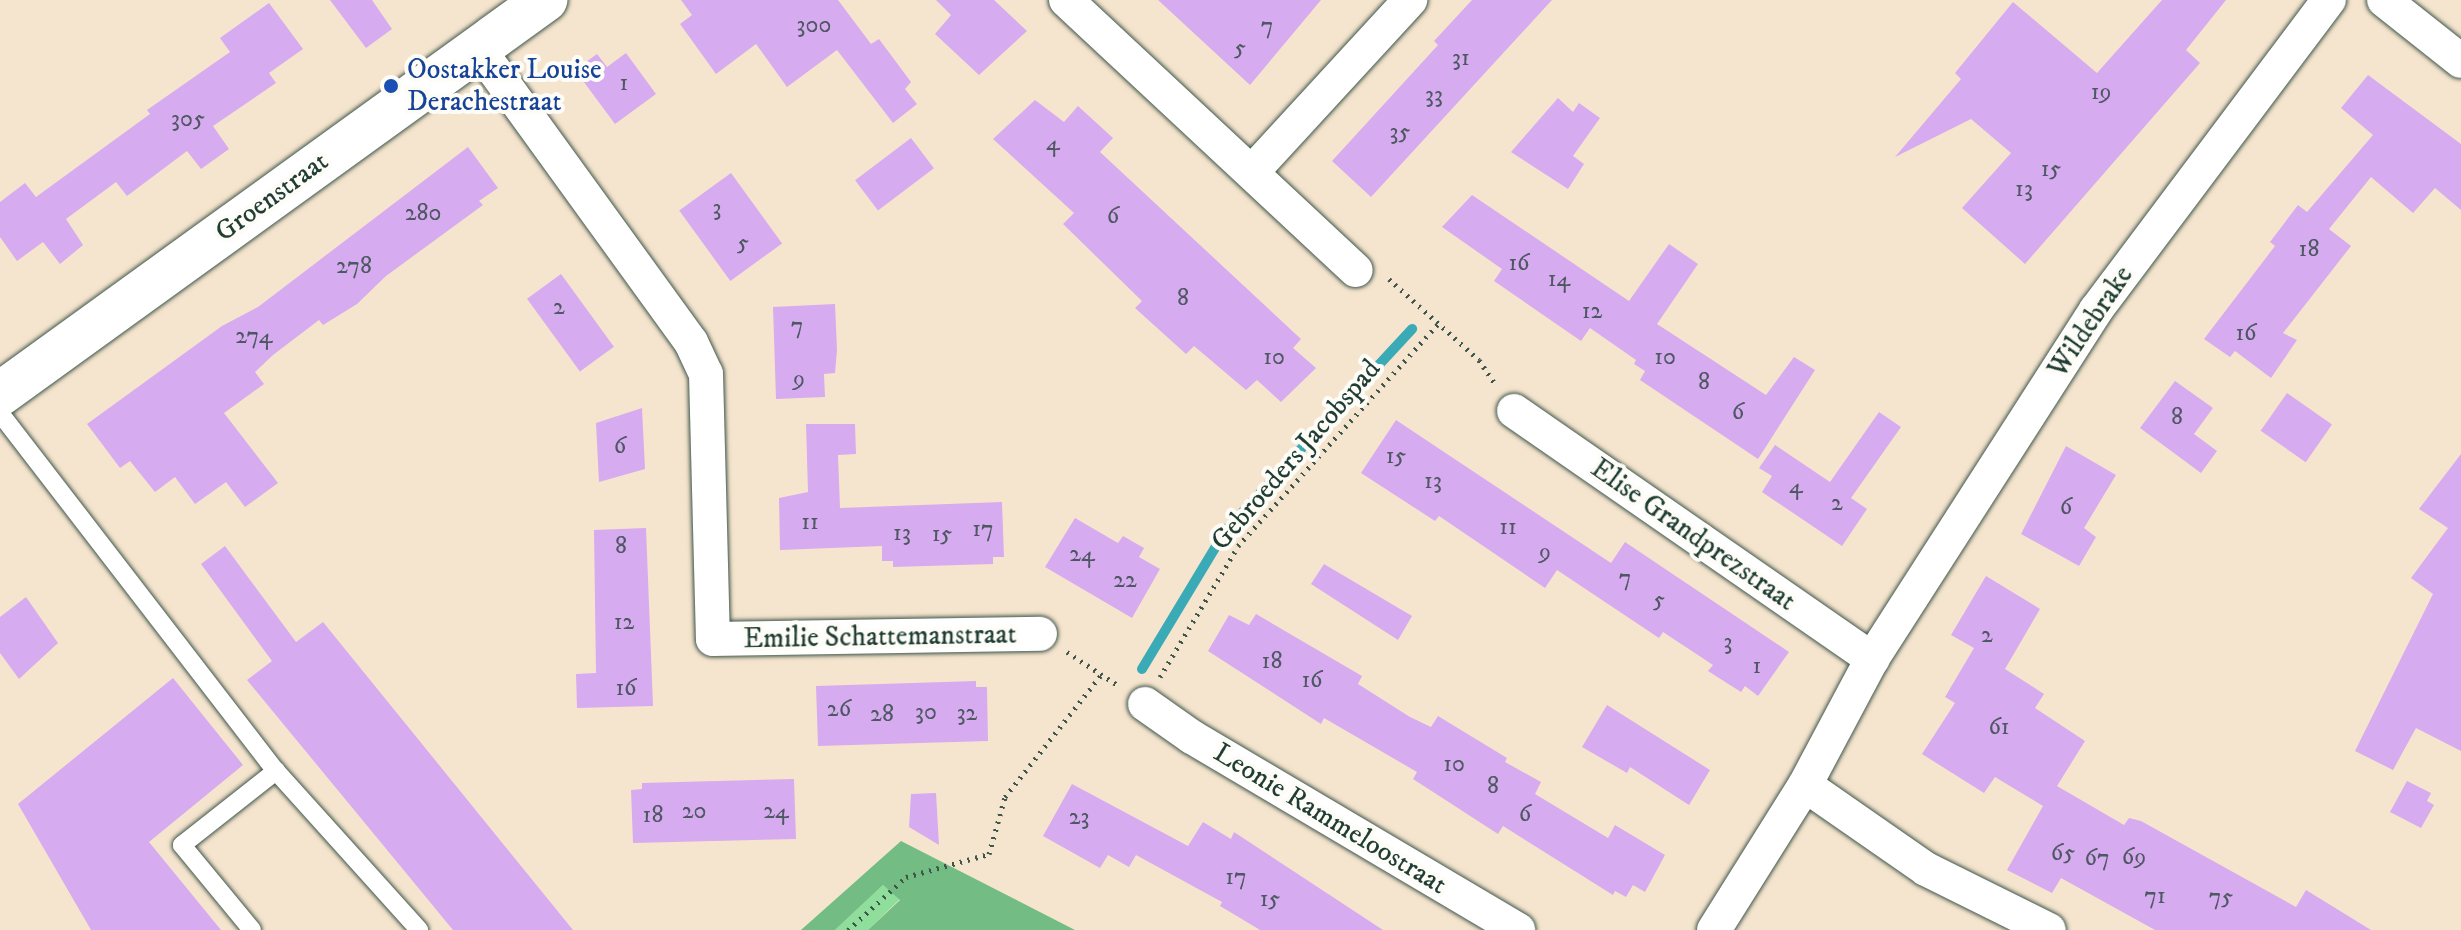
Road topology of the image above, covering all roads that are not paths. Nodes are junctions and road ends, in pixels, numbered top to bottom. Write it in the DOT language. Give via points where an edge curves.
graph roads {
  1 [pos="1066,0"];
  2 [pos="1410,0"];
  3 [pos="2329,0"];
  4 [pos="2384,0"];
  5 [pos="539,2"];
  6 [pos="478,48"];
  7 [pos="2461,61"];
  8 [pos="1252,172"];
  9 [pos="1356,270"];
  10 [pos="0,394"];
  11 [pos="1514,411"];
  12 [pos="0,413"];
  13 [pos="1040,634"];
  14 [pos="1872,659"];
  15 [pos="1145,704"];
  16 [pos="276,771"];
  17 [pos="1805,785"];
  18 [pos="252,930"];
  19 [pos="419,930"];
  20 [pos="1518,930"];
  21 [pos="1714,930"];
  22 [pos="2049,930"];
  1 -- 8 [label="street"];
  2 -- 8 [label="street"];
  3 -- 14 [label="street, Wildebrake" via="2096,310"];
  4 -- 7 [label="street"];
  5 -- 6 [label="street, Groenstraat"];
  6 -- 10 [label="street, Groenstraat"];
  6 -- 13 [label="street, Emilie Schattemanstraat" via="691,342 706,374 713,639"];
  8 -- 9 [label="street"];
  11 -- 14 [label="street, Elise Grandprezstraat"];
  12 -- 16 [label="lane"];
  14 -- 17 [label="street, Wildebrake"];
  15 -- 20 [label="street, Leonie Rammeloostraat"];
  16 -- 18 [label="lane" via="182,845"];
  16 -- 19 [label="lane"];
  17 -- 21 [label="street, Wildebrake"];
  17 -- 22 [label="street" via="1926,869"];
}
